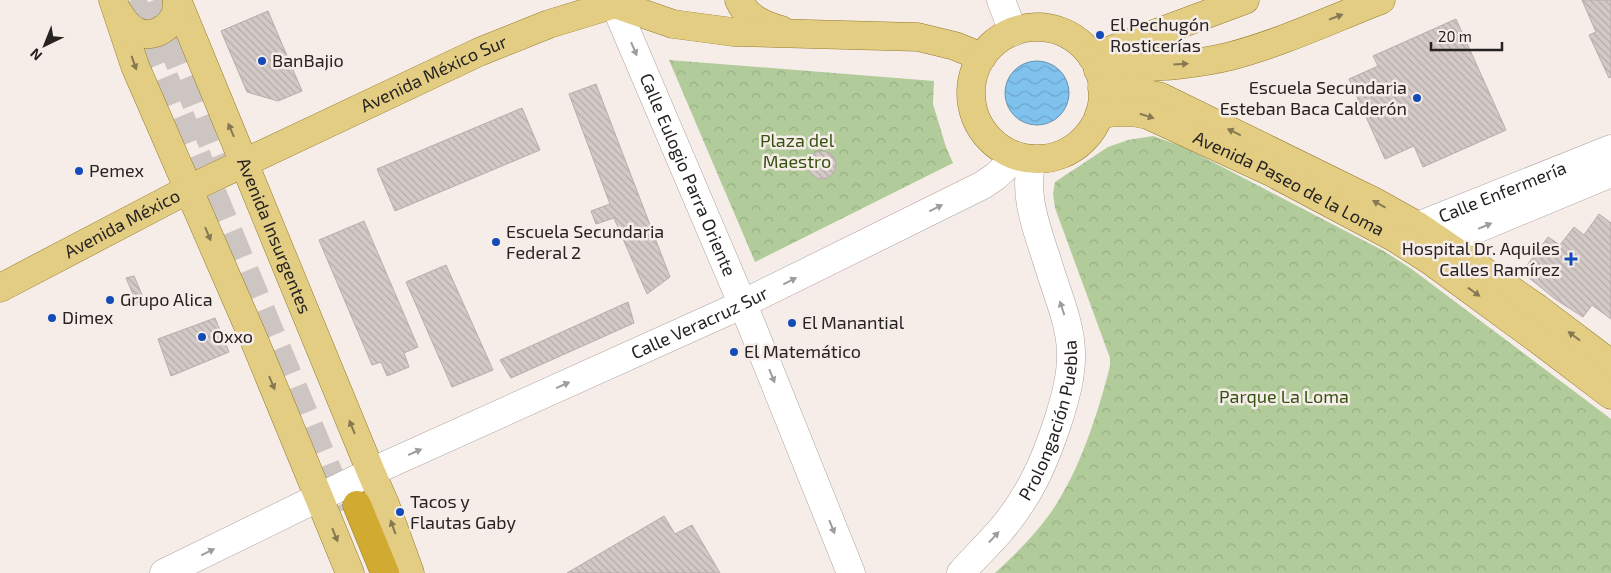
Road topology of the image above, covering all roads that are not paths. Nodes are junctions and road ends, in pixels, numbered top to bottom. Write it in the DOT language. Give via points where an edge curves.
graph roads {
  1 [pos="177,0"];
  2 [pos="739,0"];
  3 [pos="1001,0"];
  4 [pos="1246,0"];
  5 [pos="1380,0"];
  6 [pos="618,1"];
  7 [pos="115,5"];
  8 [pos="1013,32"];
  9 [pos="794,34"];
  10 [pos="982,58"];
  11 [pos="1097,72"];
  12 [pos="1099,115"];
  13 [pos="1611,149"];
  14 [pos="1024,158"];
  15 [pos="245,162"];
  16 [pos="1611,173"];
  17 [pos="189,189"];
  18 [pos="1407,232"];
  19 [pos="1437,252"];
  20 [pos="0,288"];
  21 [pos="743,304"];
  22 [pos="1611,364"];
  23 [pos="1611,395"];
  24 [pos="370,472"];
  25 [pos="320,498"];
  26 [pos="164,573"];
  27 [pos="350,573"];
  28 [pos="369,573"];
  29 [pos="385,573"];
  30 [pos="410,573"];
  31 [pos="851,573"];
  32 [pos="961,573"];
  1 -- 7 [label="main road" via="173,19 150,34 132,30"];
  15 -- 1 [label="main road, Avenida Insurgentes, one-way"];
  2 -- 9 [label="main road" via="750,16 767,26"];
  3 -- 8 [label="street"];
  4 -- 11 [label="main road"];
  11 -- 5 [label="main road, one-way" via="1194,63 1254,50"];
  6 -- 9 [label="main road" via="673,24 733,32"];
  6 -- 15 [label="main road, Avenida México Sur" via="479,52"];
  6 -- 21 [label="street, Calle Eulogio Parra Oriente, one-way"];
  7 -- 17 [label="main road, one-way" via="135,66"];
  8 -- 10 [label="main road" via="1002,36"];
  8 -- 11 [label="main road" via="1043,27 1063,32 1081,44"];
  9 -- 10 [label="main road" via="918,37 955,46"];
  10 -- 14 [label="main road" via="974,70 970,92 974,115 985,135 1002,150"];
  11 -- 12 [label="main road" via="1103,102"];
  18 -- 11 [label="main road, Avenida Paseo de la Loma, one-way" via="1373,201 1160,97 1120,88"];
  12 -- 14 [label="main road" via="1085,140 1068,152 1046,160"];
  12 -- 18 [label="main road, Avenida Paseo de la Loma, one-way" via="1114,112 1148,115"];
  13 -- 18 [label="street, Calle Enfermería"];
  21 -- 14 [label="street, Calle Veracruz Sur, one-way" via="983,184"];
  32 -- 14 [label="street, Prolongación Puebla, one-way" via="1000,531 1038,475 1065,402 1071,367 1067,325 1033,217 1029,171"];
  15 -- 17 [label="main road, Avenida México"];
  24 -- 15 [label="main road, Avenida Insurgentes, one-way"];
  19 -- 16 [label="street, Calle Enfermería, one-way"];
  17 -- 20 [label="main road, Avenida México"];
  17 -- 25 [label="main road, one-way"];
  18 -- 19 [label="main road, Avenida Paseo de la Loma"];
  22 -- 19 [label="main road, Avenida Paseo de la Loma, one-way" via="1537,308"];
  19 -- 23 [label="main road, Avenida Paseo de la Loma, one-way"];
  24 -- 21 [label="street, Calle Veracruz Sur, one-way"];
  21 -- 31 [label="street, Calle Eulogio Parra Oriente, one-way"];
  24 -- 25 [label="street, Calle Veracruz Sur"];
  30 -- 24 [label="main road, Avenida Insurgentes, one-way"];
  26 -- 25 [label="street, one-way"];
  25 -- 27 [label="main road, one-way"];
  28 -- 29 [label="highway" via="351,507"];
}
